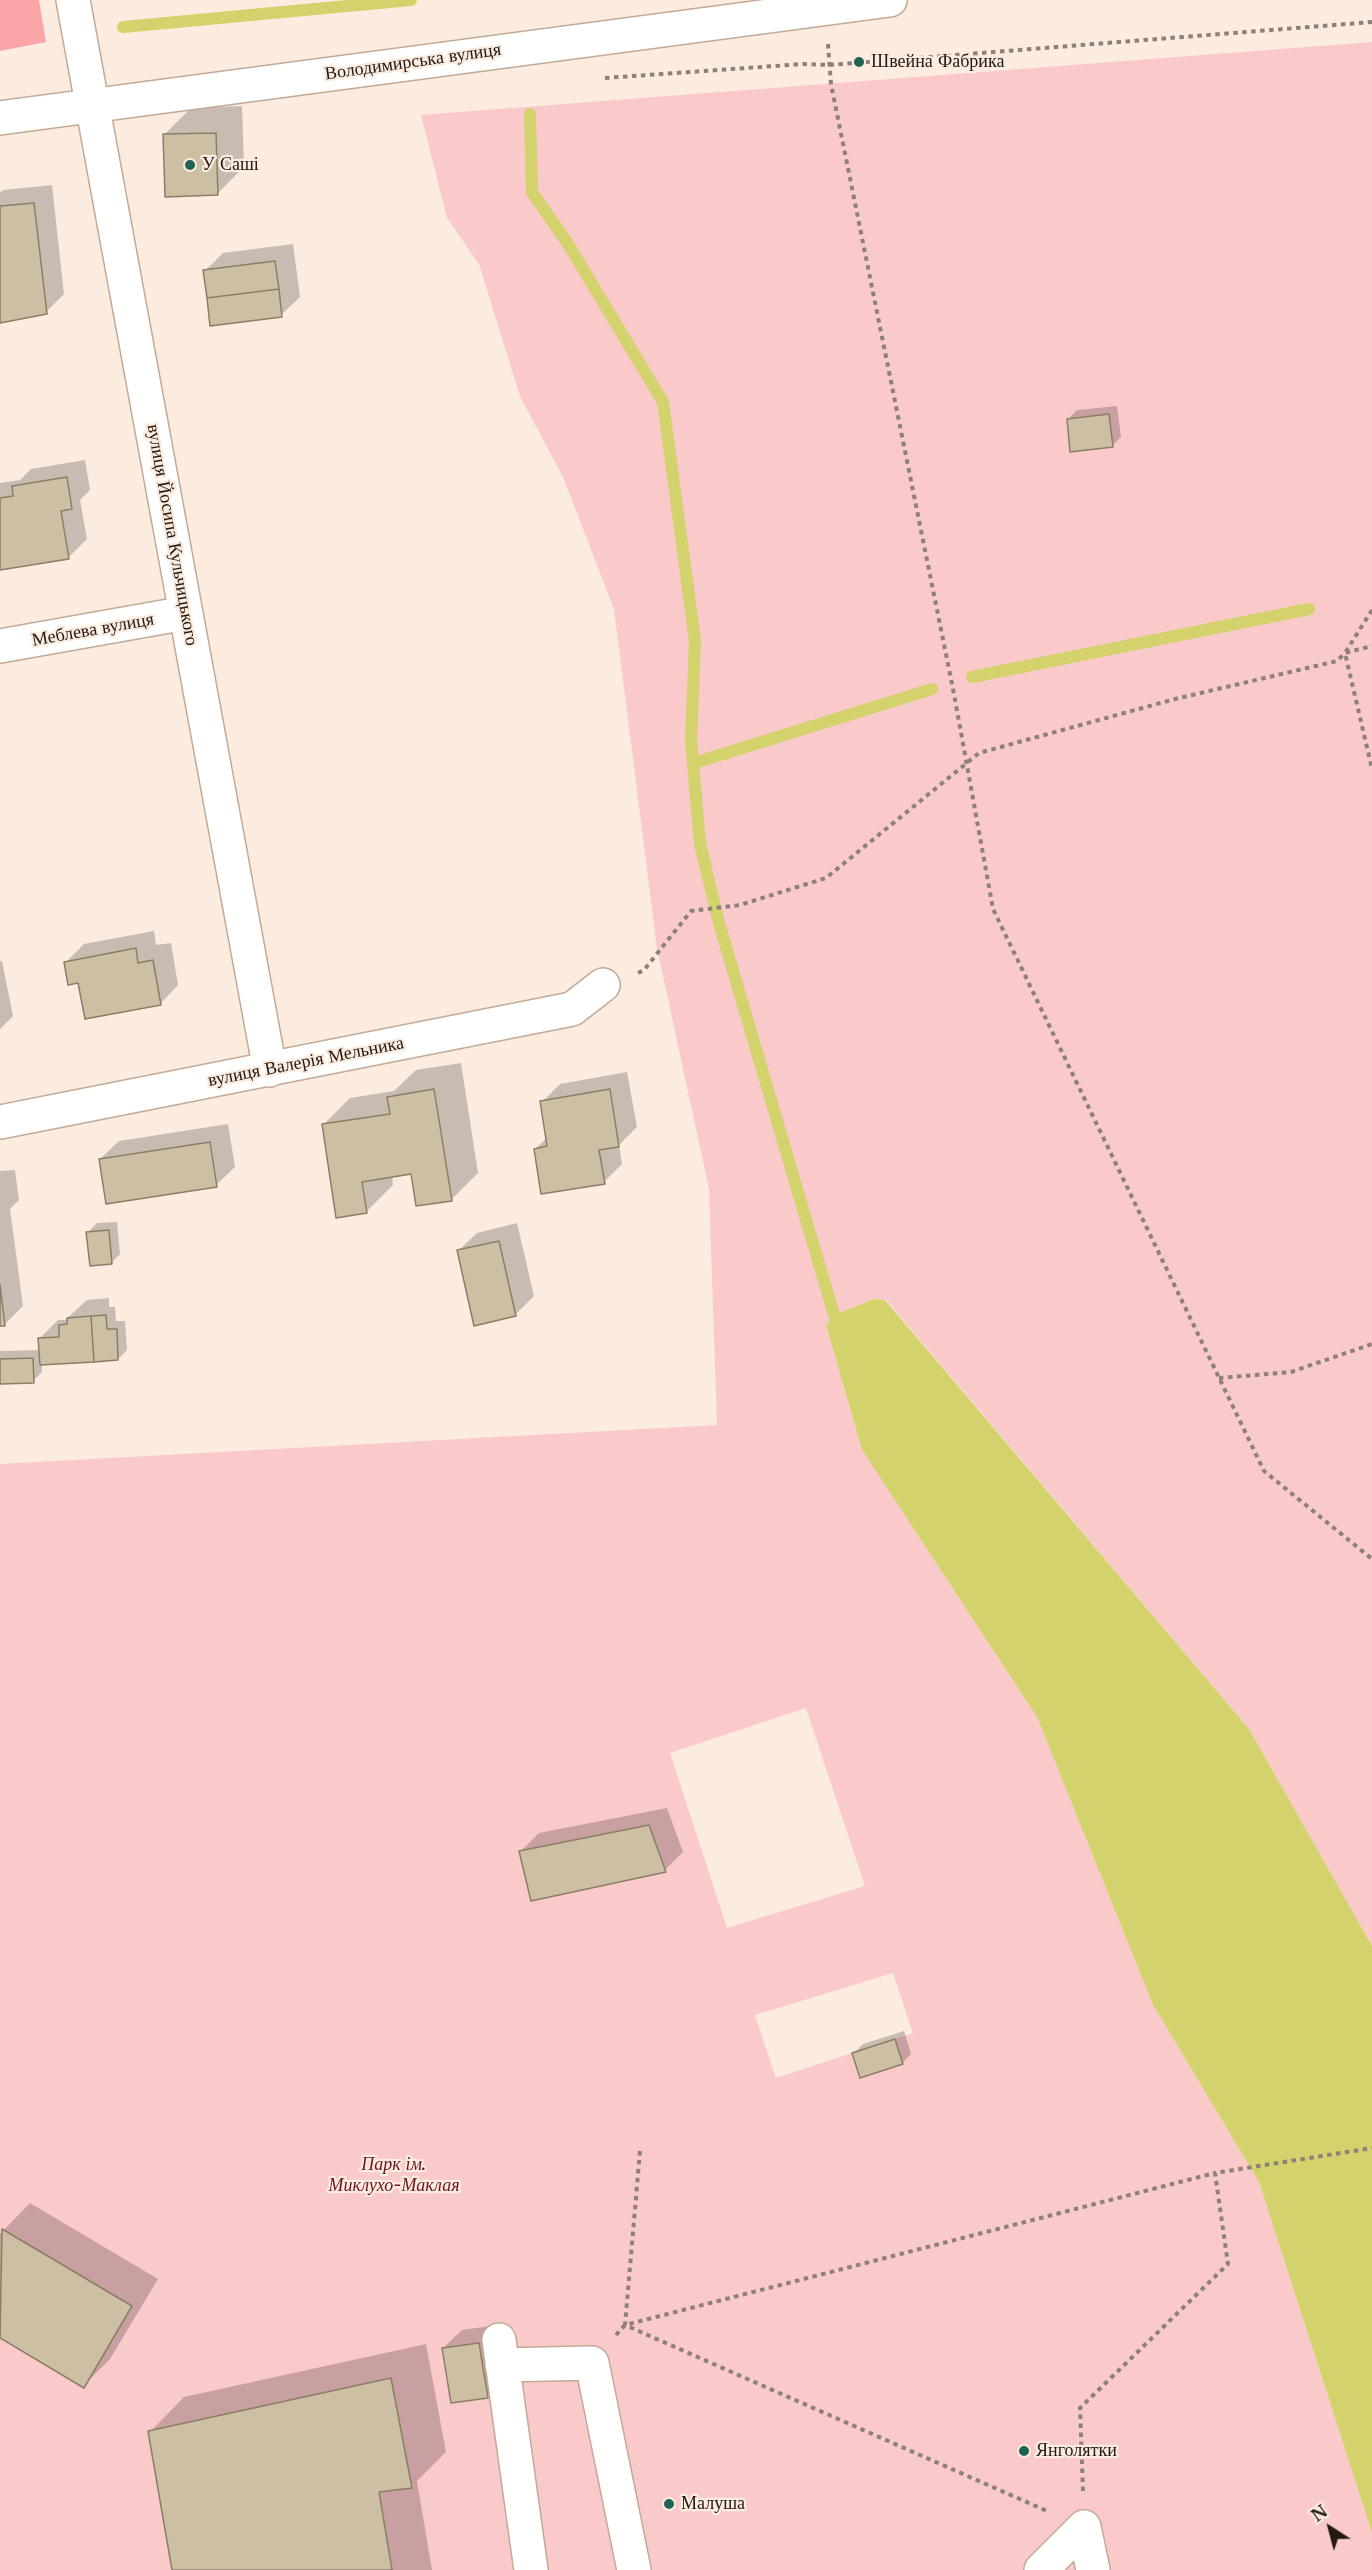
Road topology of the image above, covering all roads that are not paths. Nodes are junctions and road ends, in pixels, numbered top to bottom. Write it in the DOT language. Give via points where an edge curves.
graph roads {
  1 [pos="73,0"];
  2 [pos="890,0"];
  3 [pos="825,4"];
  4 [pos="93,104"];
  5 [pos="0,118"];
  6 [pos="186,613"];
  7 [pos="0,646"];
  8 [pos="603,985"];
  9 [pos="270,1070"];
  10 [pos="0,1122"];
  11 [pos="531,2570"];
  12 [pos="634,2570"];
  13 [pos="1041,2570"];
  14 [pos="1093,2570"];
  1 -- 4 [label="street, вулиця Йосипа Кульчицького"];
  2 -- 3 [label="street, Володимирська вулиця"];
  3 -- 4 [label="street, Володимирська вулиця"];
  4 -- 5 [label="street, Володимирська вулиця"];
  4 -- 6 [label="street, вулиця Йосипа Кульчицького"];
  6 -- 7 [label="street, Меблева вулиця"];
  6 -- 9 [label="street, вулиця Йосипа Кульчицького"];
  8 -- 9 [label="street, вулиця Валерія Мельника" via="572,1010"];
  9 -- 10 [label="street, вулиця Валерія Мельника"];
  11 -- 12 [label="street" via="500,2352 592,2363"];
  13 -- 14 [label="street" via="1084,2527"];
}
